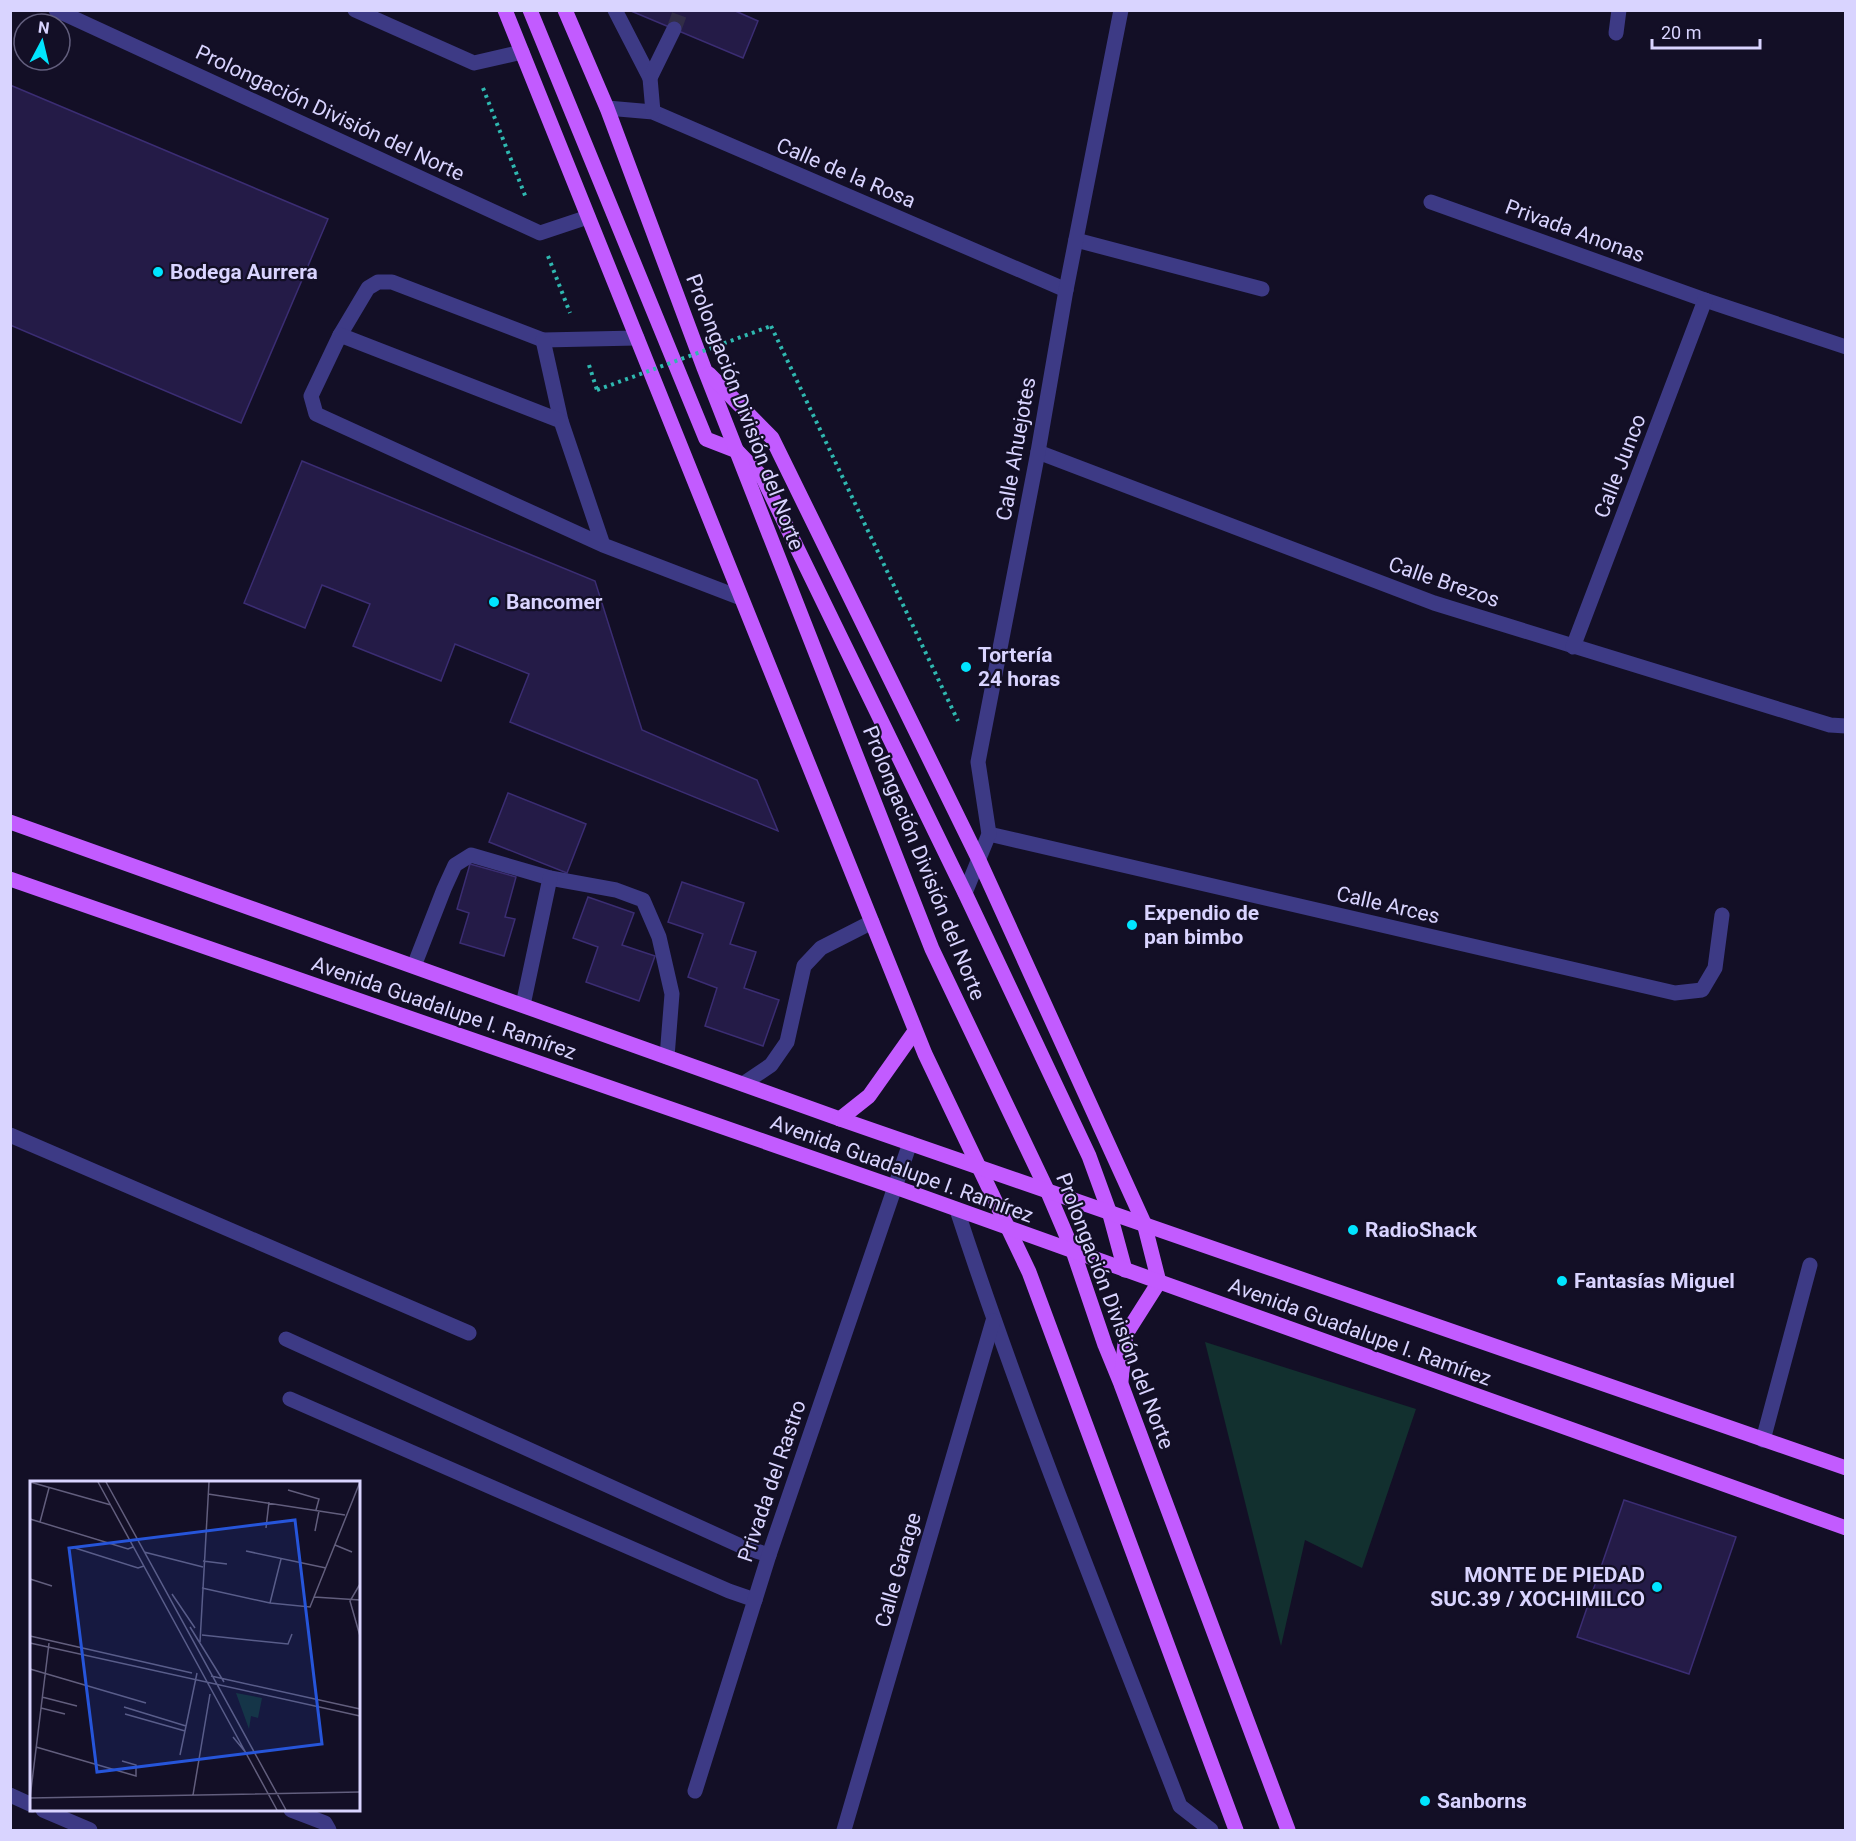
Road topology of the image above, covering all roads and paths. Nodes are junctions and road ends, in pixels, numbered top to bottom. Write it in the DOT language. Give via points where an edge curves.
graph roads {
  1 [pos="56,10"];
  2 [pos="355,10"];
  3 [pos="505,10"];
  4 [pos="530,10"];
  5 [pos="565,10"];
  6 [pos="615,10"];
  7 [pos="1121,10"];
  8 [pos="1618,10"];
  9 [pos="674,29"];
  10 [pos="1616,33"];
  11 [pos="522,52"];
  12 [pos="650,78"];
  13 [pos="607,108"];
  14 [pos="652,112"];
  15 [pos="1431,202"];
  16 [pos="588,217"];
  17 [pos="1076,240"];
  18 [pos="1262,289"];
  19 [pos="1066,290"];
  20 [pos="1705,300"];
  21 [pos="340,335"];
  22 [pos="637,338"];
  23 [pos="543,340"];
  24 [pos="1845,347"];
  25 [pos="704,369"];
  26 [pos="597,390"];
  27 [pos="561,421"];
  28 [pos="736,451"];
  29 [pos="1038,452"];
  30 [pos="603,545"];
  31 [pos="741,598"];
  32 [pos="1573,647"];
  33 [pos="1845,726"];
  34 [pos="978,762"];
  35 [pos="10,822"];
  36 [pos="989,834"];
  37 [pos="978,858"];
  38 [pos="550,878"];
  39 [pos="10,879"];
  40 [pos="965,893"];
  41 [pos="1722,915"];
  42 [pos="872,922"];
  43 [pos="414,966"];
  44 [pos="523,1005"];
  45 [pos="915,1031"];
  46 [pos="667,1057"];
  47 [pos="743,1084"];
  48 [pos="840,1119"];
  49 [pos="10,1135"];
  50 [pos="910,1143"];
  51 [pos="978,1166"];
  52 [pos="895,1187"];
  53 [pos="1047,1190"];
  54 [pos="957,1210"];
  55 [pos="1109,1211"];
  56 [pos="1144,1223"];
  57 [pos="1008,1228"];
  58 [pos="1073,1251"];
  59 [pos="1810,1265"];
  60 [pos="1125,1270"];
  61 [pos="1159,1282"];
  62 [pos="993,1321"];
  63 [pos="469,1333"];
  64 [pos="286,1338"];
  65 [pos="1121,1384"];
  66 [pos="290,1399"];
  67 [pos="1763,1440"];
  68 [pos="1845,1468"];
  69 [pos="1845,1528"];
  70 [pos="769,1555"];
  71 [pos="755,1600"];
  72 [pos="695,1791"];
  73 [pos="10,1795"];
  74 [pos="30,1803"];
  75 [pos="47,1811"];
  76 [pos="296,1811"];
  77 [pos="90,1830"];
  78 [pos="329,1830"];
  79 [pos="843,1830"];
  80 [pos="1211,1830"];
  81 [pos="1236,1830"];
  82 [pos="1288,1830"];
  1 -- 16 [label="street, Prolongación División del Norte" via="540,233"];
  2 -- 11 [label="street" via="474,63"];
  3 -- 11 [label="main road"];
  4 -- 28 [label="main road" via="706,439"];
  5 -- 13 [label="main road, Prolongación División del Norte"];
  6 -- 12 [label="street"];
  7 -- 17 [label="street, Calle Ahuejotes"];
  8 -- 10 [label="street"];
  9 -- 12 [label="street"];
  11 -- 16 [label="main road"];
  12 -- 14 [label="street"];
  13 -- 14 [label="street, Calle de la Rosa"];
  13 -- 25 [label="main road, Prolongación División del Norte"];
  14 -- 19 [label="street, Calle de la Rosa"];
  15 -- 20 [label="street, Privada Anonas"];
  16 -- 22 [label="main road"];
  17 -- 18 [label="street"];
  17 -- 19 [label="street, Calle Ahuejotes"];
  19 -- 29 [label="street, Calle Ahuejotes"];
  20 -- 24 [label="street, Privada Anonas"];
  20 -- 32 [label="street, Calle Junco"];
  21 -- 23 [label="street" via="368,288 378,282 392,282"];
  21 -- 27 [label="street"];
  21 -- 30 [label="street" via="311,396 316,414"];
  22 -- 23 [label="street"];
  22 -- 31 [label="main road"];
  23 -- 27 [label="street"];
  25 -- 28 [label="main road, Prolongación División del Norte"];
  25 -- 37 [label="main road" via="772,438"];
  26 -- 34 [label="path, bridge" via="771,326"];
  27 -- 30 [label="street"];
  28 -- 40 [label="main road" via="763,478"];
  28 -- 53 [label="main road, Prolongación División del Norte" via="932,949"];
  29 -- 32 [label="street, Calle Brezos" via="1434,603"];
  29 -- 34 [label="street, Calle Ahuejotes"];
  30 -- 31 [label="street"];
  31 -- 42 [label="main road"];
  32 -- 33 [label="street, Calle Brezos" via="1830,725"];
  34 -- 36 [label="street, Calle Ahuejotes"];
  35 -- 43 [label="main road, Avenida Guadalupe I. Ramírez"];
  36 -- 37 [label="street"];
  36 -- 41 [label="street, Calle Arces" via="1675,993 1702,990 1707,983 1715,968"];
  37 -- 40 [label="street"];
  37 -- 56 [label="main road"];
  38 -- 43 [label="street" via="471,855 455,865"];
  38 -- 44 [label="street"];
  38 -- 46 [label="street" via="616,890 642,900 659,937 672,993"];
  39 -- 52 [label="main road, Avenida Guadalupe I. Ramírez"];
  40 -- 55 [label="main road" via="1089,1156"];
  42 -- 45 [label="main road"];
  42 -- 47 [label="street" via="821,948 804,966 787,1042 771,1065"];
  43 -- 44 [label="main road, Avenida Guadalupe I. Ramírez"];
  44 -- 46 [label="main road, Avenida Guadalupe I. Ramírez"];
  45 -- 48 [label="main road" via="869,1096"];
  45 -- 51 [label="main road"];
  46 -- 47 [label="main road, Avenida Guadalupe I. Ramírez"];
  47 -- 48 [label="main road, Avenida Guadalupe I. Ramírez"];
  48 -- 50 [label="main road, Avenida Guadalupe I. Ramírez"];
  49 -- 63 [label="street"];
  50 -- 51 [label="main road, Avenida Guadalupe I. Ramírez"];
  50 -- 52 [label="street, Privada del Rastro"];
  51 -- 53 [label="main road, Avenida Guadalupe I. Ramírez"];
  51 -- 57 [label="main road"];
  52 -- 54 [label="main road, Avenida Guadalupe I. Ramírez"];
  52 -- 70 [label="street, Privada del Rastro"];
  53 -- 55 [label="main road, Avenida Guadalupe I. Ramírez"];
  53 -- 58 [label="main road, Prolongación División del Norte"];
  54 -- 57 [label="main road, Avenida Guadalupe I. Ramírez"];
  54 -- 62 [label="street"];
  55 -- 56 [label="main road, Avenida Guadalupe I. Ramírez"];
  55 -- 60 [label="main road"];
  56 -- 61 [label="main road"];
  56 -- 67 [label="main road, Avenida Guadalupe I. Ramírez"];
  57 -- 58 [label="main road, Avenida Guadalupe I. Ramírez"];
  57 -- 81 [label="main road" via="1033,1283"];
  58 -- 60 [label="main road, Avenida Guadalupe I. Ramírez"];
  58 -- 65 [label="main road, Prolongación División del Norte"];
  59 -- 67 [label="street"];
  60 -- 61 [label="main road, Avenida Guadalupe I. Ramírez"];
  61 -- 65 [label="main road" via="1126,1334"];
  61 -- 69 [label="main road, Avenida Guadalupe I. Ramírez"];
  62 -- 79 [label="street, Calle Garage"];
  62 -- 80 [label="street" via="1180,1806"];
  64 -- 70 [label="street" via="743,1547"];
  65 -- 82 [label="main road, Prolongación División del Norte"];
  66 -- 71 [label="street"];
  67 -- 68 [label="main road, Avenida Guadalupe I. Ramírez"];
  70 -- 71 [label="street, Privada del Rastro"];
  71 -- 72 [label="street, Privada del Rastro"];
  73 -- 74 [label="street"];
  75 -- 77 [label="street"];
  76 -- 78 [label="street" via="325,1823"];
}
